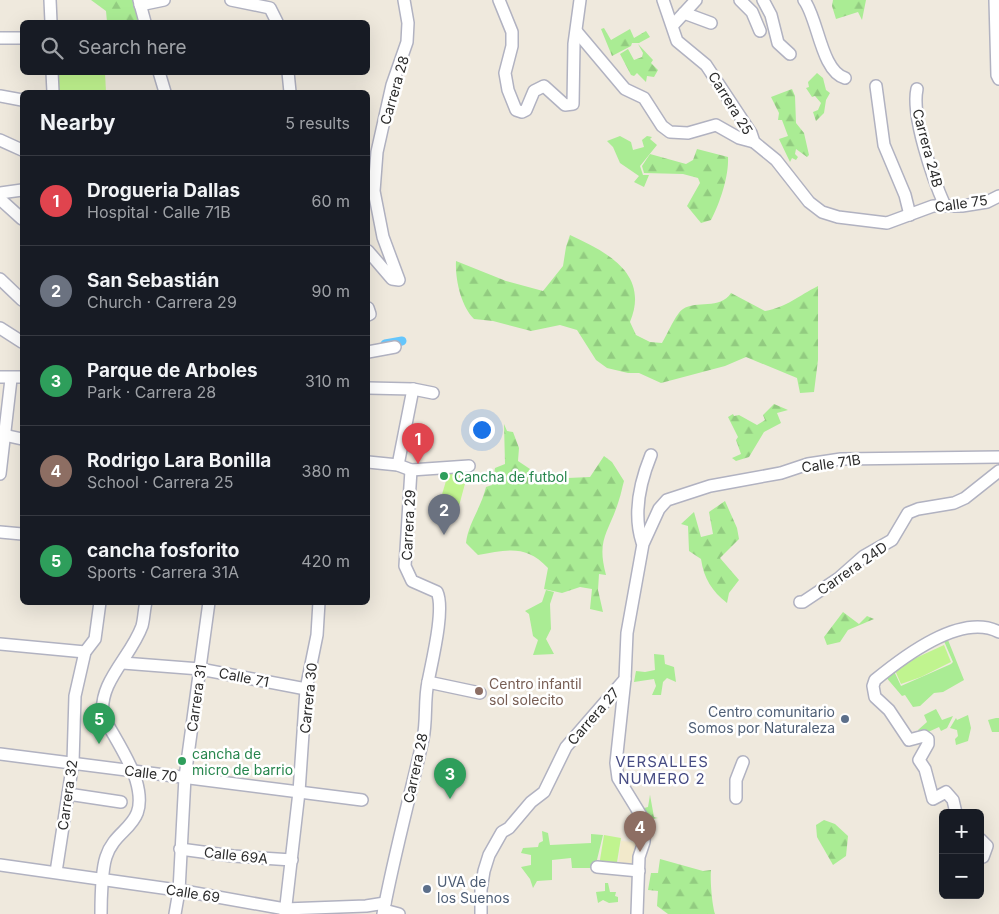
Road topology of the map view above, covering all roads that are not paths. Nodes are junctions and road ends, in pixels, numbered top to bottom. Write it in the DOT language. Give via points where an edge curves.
graph roads {
  1 [pos="50,0"];
  2 [pos="164,0"];
  3 [pos="231,0"];
  4 [pos="404,0"];
  5 [pos="498,0"];
  6 [pos="580,0"];
  7 [pos="663,0"];
  8 [pos="696,0"];
  9 [pos="740,0"];
  10 [pos="763,0"];
  11 [pos="804,0"];
  12 [pos="995,0"];
  13 [pos="139,3"];
  14 [pos="684,12"];
  15 [pos="51,20"];
  16 [pos="144,20"];
  17 [pos="276,20"];
  18 [pos="710,22"];
  19 [pos="673,25"];
  20 [pos="578,32"];
  21 [pos="760,32"];
  22 [pos="0,38"];
  23 [pos="20,38"];
  24 [pos="790,54"];
  25 [pos="52,75"];
  26 [pos="160,75"];
  27 [pos="288,75"];
  28 [pos="845,78"];
  29 [pos="999,79"];
  30 [pos="876,86"];
  31 [pos="917,88"];
  32 [pos="53,90"];
  33 [pos="164,90"];
  34 [pos="290,90"];
  35 [pos="0,96"];
  36 [pos="20,100"];
  37 [pos="0,140"];
  38 [pos="754,142"];
  39 [pos="20,149"];
  40 [pos="20,191"];
  41 [pos="999,196"];
  42 [pos="0,198"];
  43 [pos="809,202"];
  44 [pos="945,206"];
  45 [pos="910,215"];
  46 [pos="20,218"];
  47 [pos="370,253"];
  48 [pos="0,279"];
  49 [pos="20,298"];
  50 [pos="4,330"];
  51 [pos="20,341"];
  52 [pos="395,347"];
  53 [pos="370,352"];
  54 [pos="20,377"];
  55 [pos="5,378"];
  56 [pos="370,388"];
  57 [pos="413,389"];
  58 [pos="433,393"];
  59 [pos="4,435"];
  60 [pos="20,439"];
  61 [pos="651,455"];
  62 [pos="999,457"];
  63 [pos="370,462"];
  64 [pos="398,466"];
  65 [pos="470,466"];
  66 [pos="411,470"];
  67 [pos="999,472"];
  68 [pos="0,474"];
  69 [pos="667,500"];
  70 [pos="0,532"];
  71 [pos="20,534"];
  72 [pos="643,544"];
  73 [pos="437,592"];
  74 [pos="800,602"];
  75 [pos="100,605"];
  76 [pos="146,605"];
  77 [pos="209,605"];
  78 [pos="319,605"];
  79 [pos="999,632"];
  80 [pos="0,644"];
  81 [pos="85,652"];
  82 [pos="122,663"];
  83 [pos="200,669"];
  84 [pos="625,679"];
  85 [pos="428,682"];
  86 [pos="306,689"];
  87 [pos="480,693"];
  88 [pos="0,754"];
  89 [pos="73,762"];
  90 [pos="743,762"];
  91 [pos="133,771"];
  92 [pos="184,777"];
  93 [pos="299,792"];
  94 [pos="68,794"];
  95 [pos="736,798"];
  96 [pos="362,800"];
  97 [pos="121,802"];
  98 [pos="955,809"];
  99 [pos="984,843"];
  100 [pos="180,849"];
  101 [pos="984,854"];
  102 [pos="292,860"];
  103 [pos="0,865"];
  104 [pos="597,867"];
  105 [pos="639,871"];
  106 [pos="56,872"];
  107 [pos="104,880"];
  108 [pos="179,891"];
  109 [pos="384,909"];
  110 [pos="285,911"];
  111 [pos="101,914"];
  112 [pos="175,914"];
  113 [pos="399,914"];
  114 [pos="481,914"];
  115 [pos="637,914"];
  1 -- 15 [label="street"];
  2 -- 13 [label="street"];
  3 -- 17 [label="street" via="270,8"];
  4 -- 47 [label="street, Carrera 28" via="407,42 392,85 377,152 374,191 383,237 399,280 392,279"];
  5 -- 20 [label="street" via="512,32 505,73 516,110 526,110 534,91 544,86 565,105 570,106 575,100 574,44"];
  6 -- 20 [label="street"];
  7 -- 19 [label="street, Carrera 25"];
  8 -- 14 [label="street"];
  9 -- 21 [label="street" via="752,12"];
  10 -- 24 [label="street" via="778,42"];
  11 -- 28 [label="street" via="832,65"];
  12 -- 29 [label="street"];
  13 -- 16 [label="street"];
  14 -- 18 [label="street"];
  14 -- 19 [label="street"];
  19 -- 38 [label="street, Carrera 25" via="677,41 706,65"];
  20 -- 38 [label="street" via="625,88 644,98 662,126 670,132 688,133 716,125"];
  22 -- 23 [label="street"];
  25 -- 32 [label="street"];
  26 -- 33 [label="street"];
  27 -- 34 [label="street"];
  30 -- 45 [label="street" via="884,146 905,194"];
  31 -- 44 [label="street, Carrera 24B" via="918,120"];
  35 -- 36 [label="street"];
  37 -- 39 [label="street"];
  38 -- 43 [label="street, Carrera 25" via="776,160"];
  40 -- 42 [label="street"];
  41 -- 44 [label="street, Calle 75" via="987,202"];
  42 -- 46 [label="street"];
  43 -- 45 [label="street, Calle 75" via="822,212 838,217 879,223"];
  44 -- 45 [label="street, Calle 75" via="933,206"];
  48 -- 49 [label="street"];
  50 -- 51 [label="street"];
  52 -- 53 [label="street"];
  54 -- 55 [label="street"];
  55 -- 59 [label="street"];
  56 -- 57 [label="street"];
  57 -- 58 [label="street"];
  57 -- 64 [label="street"];
  59 -- 60 [label="street"];
  59 -- 68 [label="street"];
  61 -- 72 [label="street" via="639,497 638,517"];
  62 -- 69 [label="street, Calle 71B" via="841,459 710,486"];
  63 -- 64 [label="street"];
  64 -- 66 [label="street"];
  65 -- 66 [label="street"];
  66 -- 73 [label="street, Carrera 29" via="405,566 412,581"];
  67 -- 74 [label="street, Carrera 24D" via="954,503 908,513 892,540 864,556 824,589"];
  69 -- 72 [label="street, Carrera 27"];
  70 -- 71 [label="street"];
  72 -- 84 [label="street, Carrera 27" via="627,632"];
  73 -- 85 [label="street, Carrera 28" via="441,607"];
  75 -- 81 [label="street, Carrera 32" via="95,639"];
  76 -- 82 [label="street" via="142,627"];
  77 -- 83 [label="street, Carrera 31"];
  78 -- 86 [label="street, Carrera 30" via="317,635"];
  79 -- 98 [label="street" via="978,628 951,632 916,650 875,680 873,686 875,697 889,710 909,740 924,736 928,739 919,760 925,769 933,799 946,792 954,800"];
  80 -- 81 [label="street"];
  81 -- 89 [label="street, Carrera 32" via="75,696"];
  82 -- 83 [label="street, Calle 71"];
  82 -- 91 [label="street" via="103,695 102,710"];
  83 -- 86 [label="street, Calle 71"];
  83 -- 92 [label="street, Carrera 31"];
  84 -- 105 [label="street" via="616,763 618,778 645,822"];
  84 -- 114 [label="street, Carrera 27" via="566,747 544,792 502,832 489,854 484,871"];
  85 -- 87 [label="street"];
  85 -- 109 [label="street, Carrera 28" via="423,737"];
  86 -- 93 [label="street, Carrera 30"];
  88 -- 89 [label="street, Calle 70"];
  89 -- 91 [label="street, Calle 70"];
  89 -- 94 [label="street, Carrera 32"];
  90 -- 95 [label="street" via="736,780"];
  91 -- 92 [label="street, Calle 70"];
  91 -- 107 [label="street" via="138,812 106,855"];
  92 -- 93 [label="street, Calle 70"];
  92 -- 100 [label="street, Carrera 31"];
  93 -- 96 [label="street, Calle 70"];
  93 -- 102 [label="street, Carrera 30"];
  94 -- 97 [label="street"];
  94 -- 106 [label="street, Carrera 32"];
  99 -- 101 [label="street" via="987,846"];
  100 -- 102 [label="street, Calle 69A"];
  100 -- 108 [label="street, Carrera 31"];
  102 -- 110 [label="street, Carrera 30"];
  103 -- 106 [label="street, Calle 69"];
  104 -- 105 [label="street"];
  105 -- 115 [label="street"];
  106 -- 107 [label="street, Calle 69"];
  107 -- 108 [label="street, Calle 69"];
  107 -- 111 [label="street"];
  108 -- 110 [label="street, Calle 69"];
  108 -- 112 [label="street, Carrera 31"];
  109 -- 110 [label="street, Calle 69" via="366,906"];
  109 -- 113 [label="street, Calle 69"];
}
